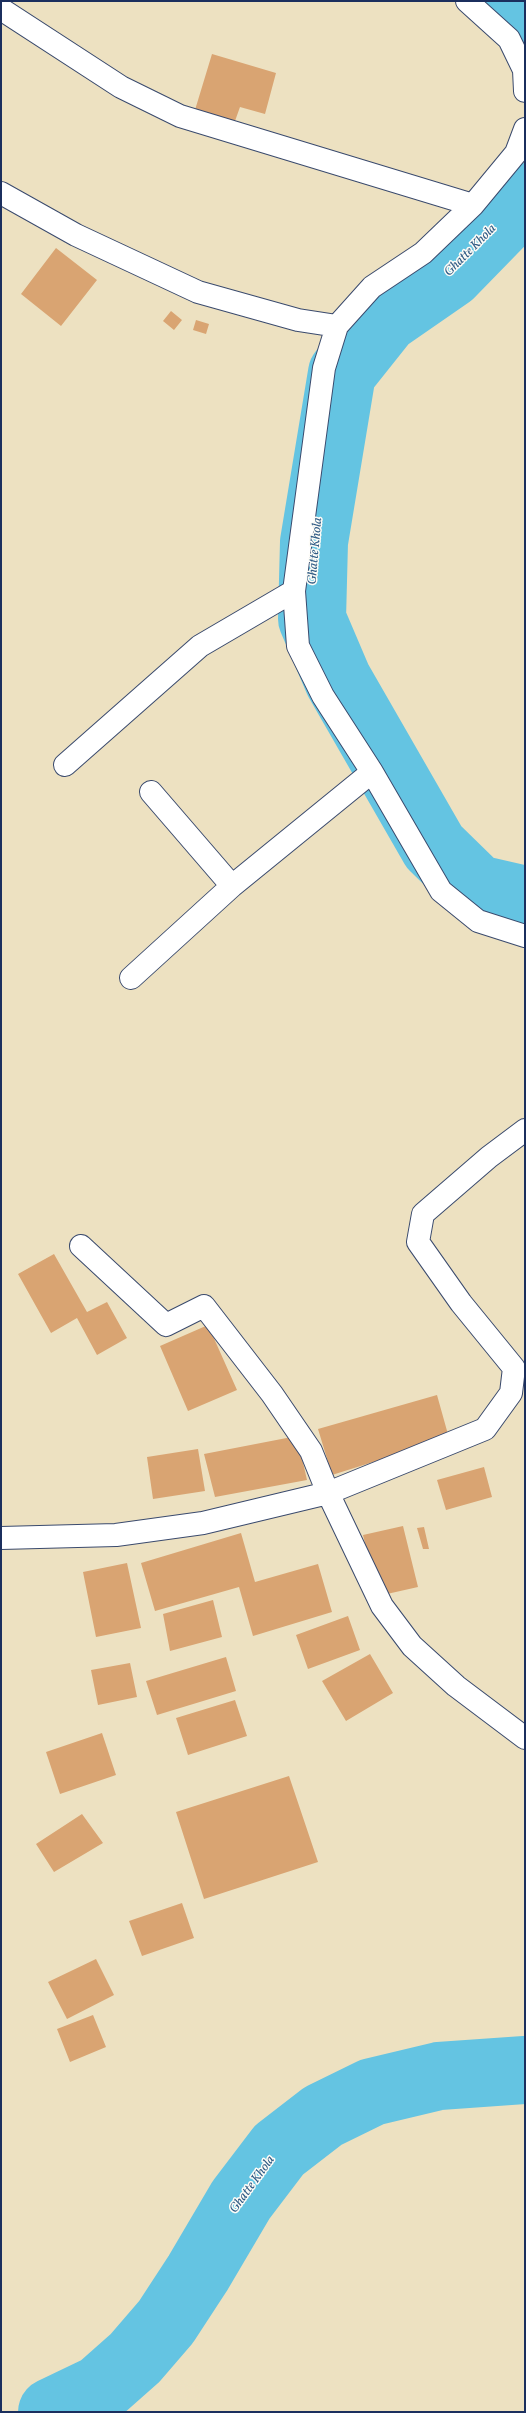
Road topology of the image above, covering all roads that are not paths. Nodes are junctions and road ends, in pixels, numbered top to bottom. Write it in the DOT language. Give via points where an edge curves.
graph roads {
  1 [pos="467,1"];
  2 [pos="1,8"];
  3 [pos="525,91"];
  4 [pos="525,129"];
  5 [pos="520,154"];
  6 [pos="1,193"];
  7 [pos="473,205"];
  8 [pos="337,326"];
  9 [pos="294,590"];
  10 [pos="65,765"];
  11 [pos="372,772"];
  12 [pos="151,792"];
  13 [pos="232,886"];
  14 [pos="525,936"];
  15 [pos="131,978"];
  16 [pos="525,1130"];
  17 [pos="81,1246"];
  18 [pos="328,1493"];
  19 [pos="1,1538"];
  20 [pos="525,1738"];
  1 -- 3 [label="street" via="509,39 524,70"];
  2 -- 7 [label="street" via="121,87 180,116"];
  4 -- 5 [label="street"];
  5 -- 7 [label="street"];
  6 -- 8 [label="street" via="76,235 198,292 298,320"];
  7 -- 8 [label="street" via="423,253 372,287"];
  8 -- 9 [label="street" via="324,368"];
  9 -- 10 [label="street" via="200,646"];
  9 -- 11 [label="street" via="298,646 323,696"];
  11 -- 13 [label="street"];
  11 -- 14 [label="street" via="441,891 478,921"];
  12 -- 13 [label="street"];
  13 -- 15 [label="street"];
  16 -- 18 [label="street" via="489,1157 423,1214 418,1242 461,1303 514,1368 511,1393 485,1429"];
  17 -- 18 [label="street" via="166,1325 204,1306 272,1394 311,1451"];
  18 -- 19 [label="street" via="203,1523 116,1535"];
  18 -- 20 [label="street" via="382,1606 412,1646 456,1686"];
}
